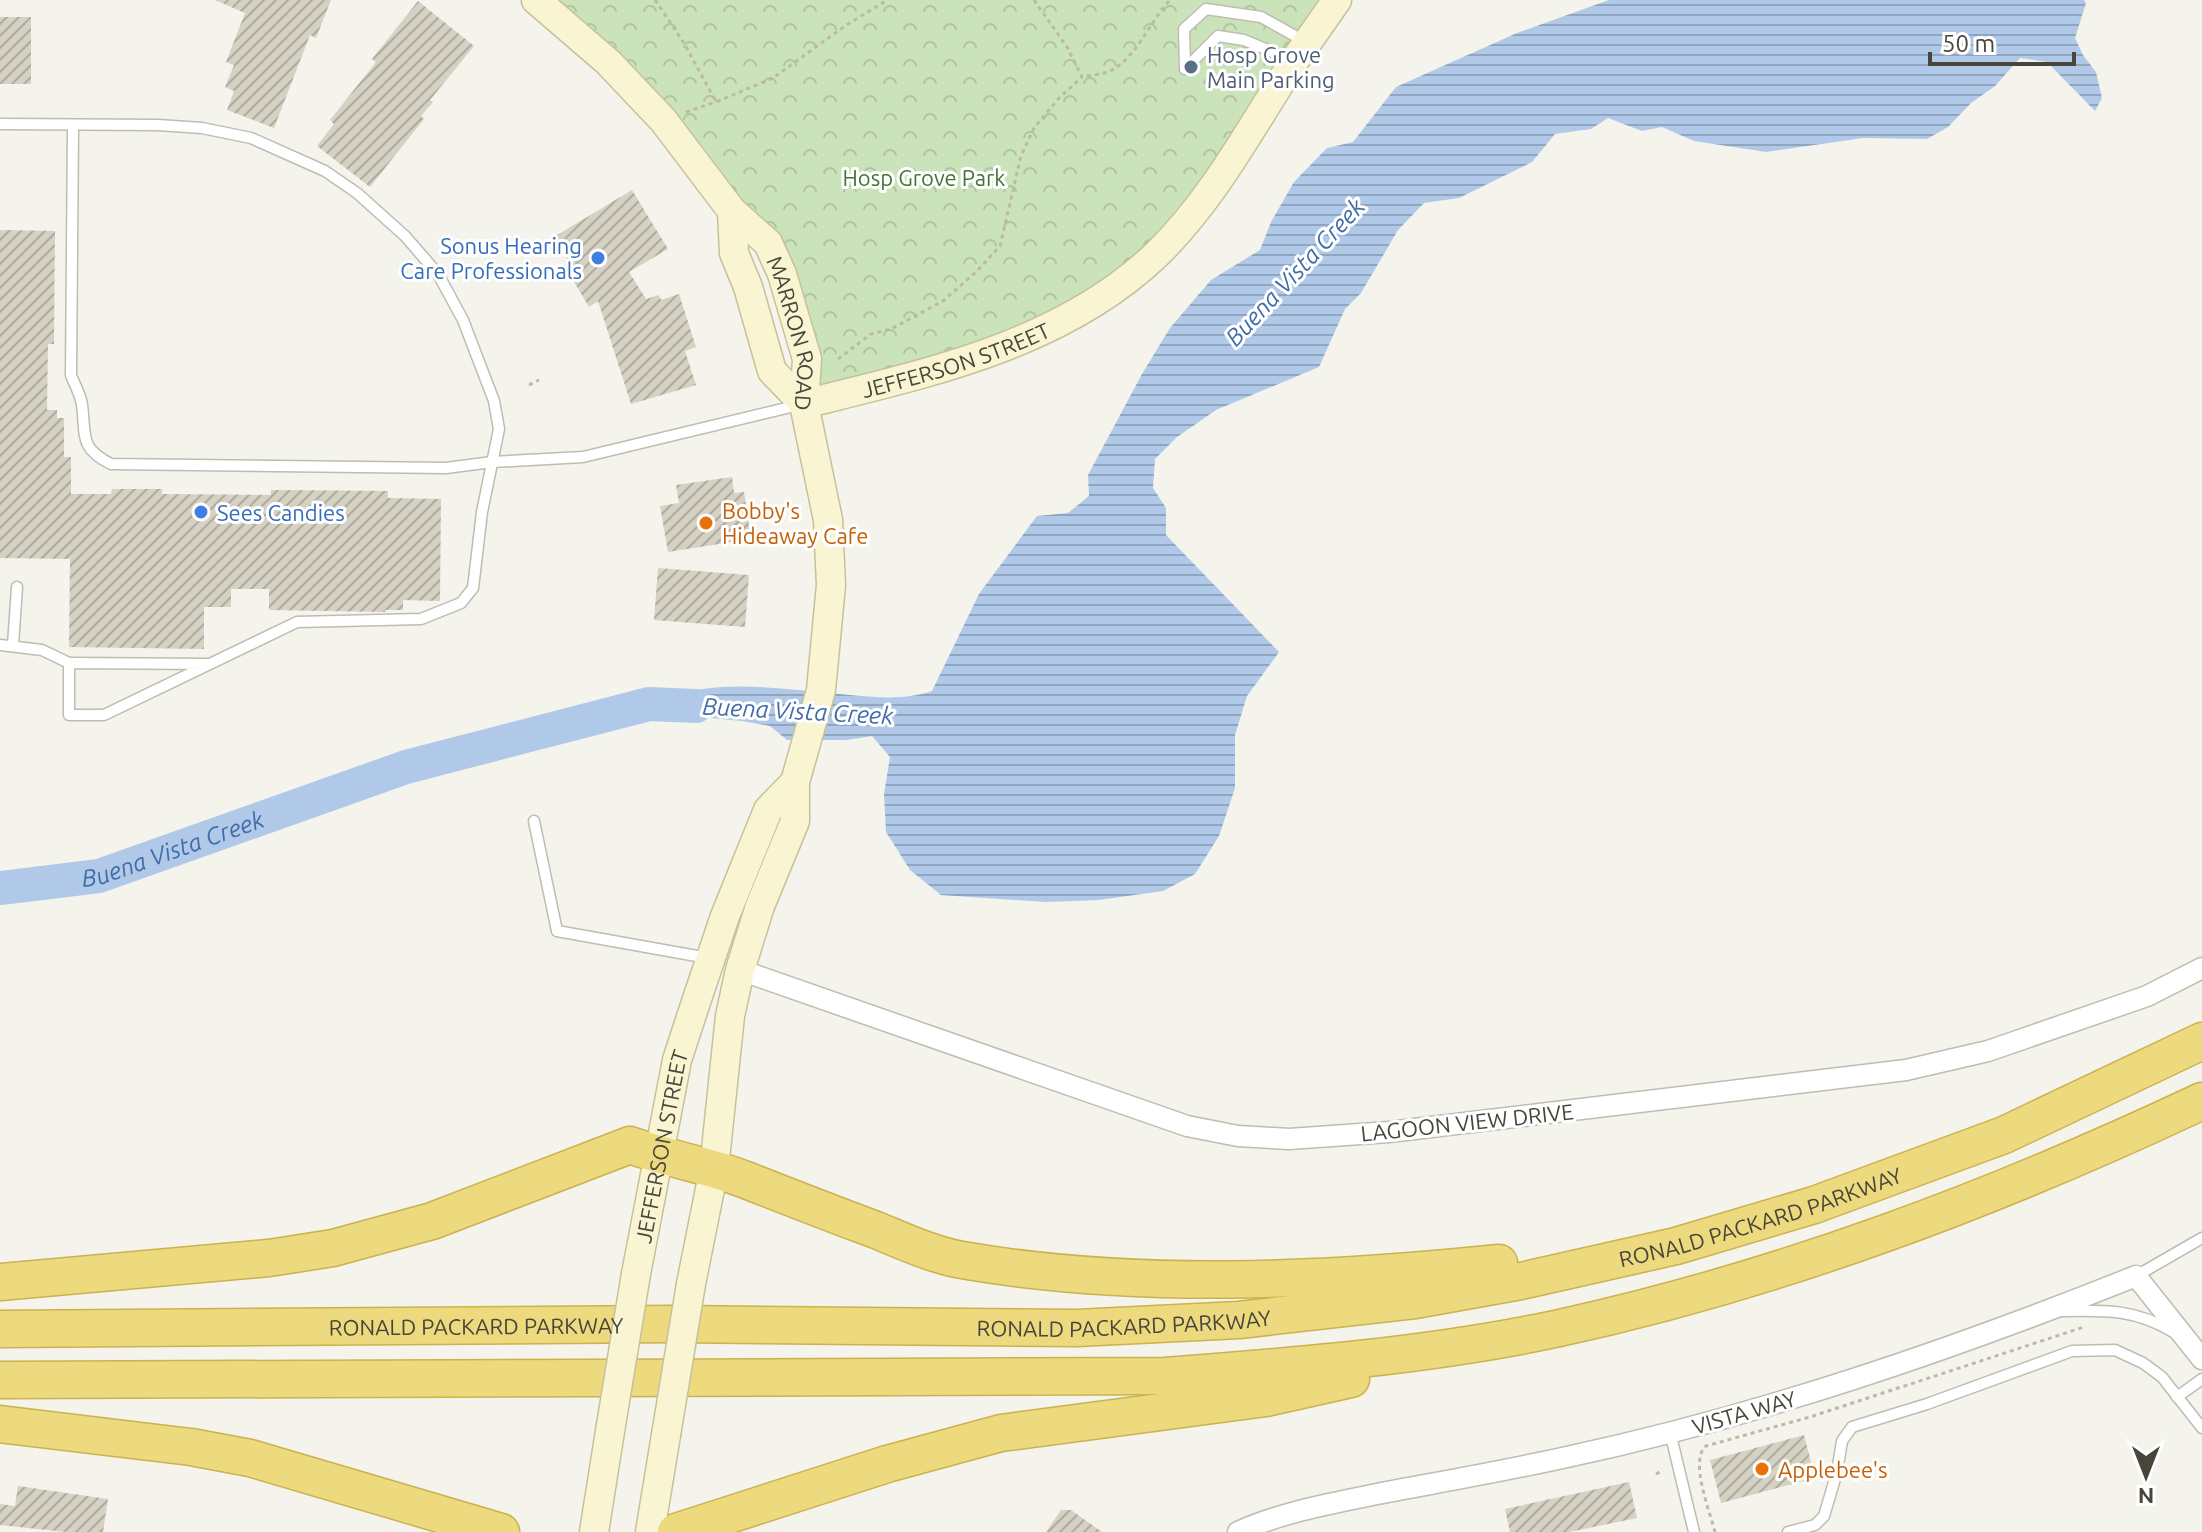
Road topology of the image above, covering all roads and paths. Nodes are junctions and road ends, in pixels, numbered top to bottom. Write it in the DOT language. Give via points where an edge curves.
graph roads {
  1 [pos="536,0"];
  2 [pos="655,0"];
  3 [pos="887,0"];
  4 [pos="1034,0"];
  5 [pos="1170,0"];
  6 [pos="1337,0"];
  7 [pos="1301,52"];
  8 [pos="1082,77"];
  9 [pos="716,102"];
  10 [pos="663,120"];
  11 [pos="0,124"];
  12 [pos="73,126"];
  13 [pos="838,359"];
  14 [pos="539,380"];
  15 [pos="529,385"];
  16 [pos="804,404"];
  17 [pos="492,462"];
  18 [pos="17,587"];
  19 [pos="0,645"];
  20 [pos="13,645"];
  21 [pos="69,663"];
  22 [pos="209,664"];
  23 [pos="795,782"];
  24 [pos="534,821"];
  25 [pos="710,958"];
  26 [pos="2202,968"];
  27 [pos="740,970"];
  28 [pos="2202,1041"];
  29 [pos="2202,1101"];
  30 [pos="659,1155"];
  31 [pos="714,1169"];
  32 [pos="2202,1238"];
  33 [pos="1676,1246"];
  34 [pos="2136,1276"];
  35 [pos="0,1282"];
  36 [pos="2048,1311"];
  37 [pos="2092,1324"];
  38 [pos="0,1329"];
  39 [pos="1554,1329"];
  40 [pos="2188,1341"];
  41 [pos="2202,1359"];
  42 [pos="2202,1379"];
  43 [pos="0,1380"];
  44 [pos="2177,1397"];
  45 [pos="0,1424"];
  46 [pos="2202,1428"];
  47 [pos="1670,1432"];
  48 [pos="501,1532"];
  49 [pos="594,1532"];
  50 [pos="650,1532"];
  51 [pos="676,1532"];
  52 [pos="1238,1532"];
  53 [pos="1694,1532"];
  54 [pos="1715,1532"];
  55 [pos="1788,1532"];
  1 -- 10 [label="main road, MARRON ROAD" via="608,62"];
  2 -- 9 [label="path"];
  3 -- 9 [label="path" via="773,78"];
  4 -- 8 [label="path"];
  5 -- 8 [label="path" via="1127,61 1107,73"];
  6 -- 7 [label="main road, JEFFERSON STREET"];
  7 -- 7 [label="lane" via="1261,17 1206,9 1184,29 1185,69 1218,36"];
  7 -- 16 [label="main road, JEFFERSON STREET" via="1209,192 1158,252 1104,296 1027,337 952,366"];
  8 -- 13 [label="path" via="1034,128 1021,156 1000,246 943,301 871,334"];
  9 -- 10 [label="path"];
  10 -- 16 [label="main road, MARRON ROAD" via="732,211 768,243 807,359"];
  11 -- 12 [label="lane"];
  12 -- 17 [label="lane" via="192,127 251,138 325,171 357,193 438,274 463,320 494,401 499,429"];
  12 -- 17 [label="lane" via="71,375 82,403 88,448 98,458 111,464 404,468"];
  14 -- 15 [label="path"];
  16 -- 17 [label="lane" via="583,457"];
  16 -- 23 [label="main road, JEFFERSON STREET" via="831,554 821,690"];
  17 -- 22 [label="lane" via="473,588 461,603 421,619 297,622"];
  18 -- 20 [label="lane"];
  19 -- 20 [label="lane"];
  20 -- 21 [label="lane" via="42,650"];
  21 -- 22 [label="lane"];
  21 -- 22 [label="lane" via="69,715 104,715"];
  23 -- 25 [label="main road, JEFFERSON STREET" via="768,810"];
  23 -- 27 [label="main road, JEFFERSON STREET" via="795,821"];
  24 -- 25 [label="lane" via="557,931"];
  25 -- 30 [label="main road, JEFFERSON STREET" via="677,1060"];
  26 -- 27 [label="street, LAGOON VIEW DRIVE" via="2147,996 1988,1051 1906,1070 1389,1132 1289,1139 1187,1126"];
  27 -- 31 [label="main road, JEFFERSON STREET"];
  28 -- 33 [label="highway, RONALD PACKARD PARKWAY" via="2004,1135 1814,1205"];
  29 -- 39 [label="highway" via="1935,1217 1723,1285"];
  30 -- 31 [label="highway"];
  30 -- 35 [label="highway" via="630,1145 432,1221 333,1248"];
  30 -- 49 [label="main road, JEFFERSON STREET, bridge"];
  31 -- 33 [label="highway" via="959,1259 1104,1276 1318,1276"];
  31 -- 50 [label="main road, JEFFERSON STREET, bridge"];
  32 -- 34 [label="lane"];
  33 -- 38 [label="highway, RONALD PACKARD PARKWAY" via="1415,1300 1159,1325"];
  34 -- 36 [label="street, VISTA WAY"];
  34 -- 40 [label="street"];
  36 -- 40 [label="lane" via="2137,1314"];
  36 -- 47 [label="street, VISTA WAY" via="1919,1359"];
  37 -- 54 [label="path" via="1706,1446 1697,1463"];
  39 -- 43 [label="highway" via="1274,1368 1165,1376"];
  39 -- 51 [label="highway" via="1266,1398 1001,1433"];
  40 -- 41 [label="street"];
  42 -- 44 [label="lane"];
  44 -- 46 [label="lane"];
  44 -- 55 [label="lane" via="2162,1377 2115,1350 2072,1351 1863,1423 1852,1427 1842,1441 1824,1516 1815,1525"];
  45 -- 48 [label="highway" via="250,1458"];
  47 -- 52 [label="street, VISTA WAY" via="1319,1506"];
  47 -- 53 [label="lane"];
}
